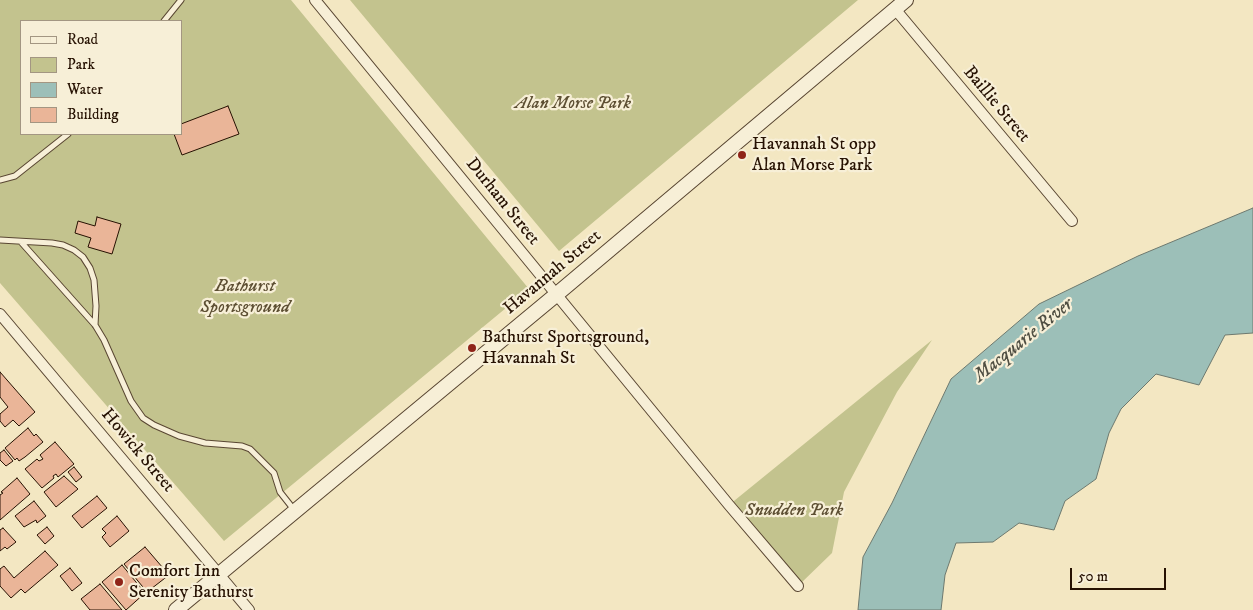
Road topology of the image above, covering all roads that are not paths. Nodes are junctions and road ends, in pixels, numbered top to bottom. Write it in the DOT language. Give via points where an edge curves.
graph roads {
  1 [pos="181,0"];
  2 [pos="315,0"];
  3 [pos="906,0"];
  4 [pos="895,9"];
  5 [pos="165,20"];
  6 [pos="67,135"];
  7 [pos="0,180"];
  8 [pos="1072,221"];
  9 [pos="0,240"];
  10 [pos="21,242"];
  11 [pos="557,294"];
  12 [pos="0,314"];
  13 [pos="95,325"];
  14 [pos="295,510"];
  15 [pos="219,574"];
  16 [pos="798,586"];
  17 [pos="176,610"];
  18 [pos="249,610"];
  1 -- 5 [label="lane"];
  2 -- 11 [label="street, Durham Street"];
  3 -- 4 [label="street, Havannah Street"];
  4 -- 8 [label="street, Baillie Street"];
  4 -- 11 [label="street, Havannah Street"];
  6 -- 7 [label="lane" via="15,176"];
  9 -- 10 [label="lane"];
  10 -- 13 [label="lane"];
  10 -- 13 [label="lane" via="63,245 83,257 94,280"];
  11 -- 14 [label="street, Havannah Street"];
  11 -- 16 [label="street, Durham Street"];
  12 -- 15 [label="street, Howick Street"];
  13 -- 14 [label="lane" via="135,408 143,418 180,436 250,449 274,472 280,492"];
  14 -- 15 [label="street, Havannah Street"];
  15 -- 17 [label="street, Havannah Street"];
  15 -- 18 [label="street, Howick Street"];
}
